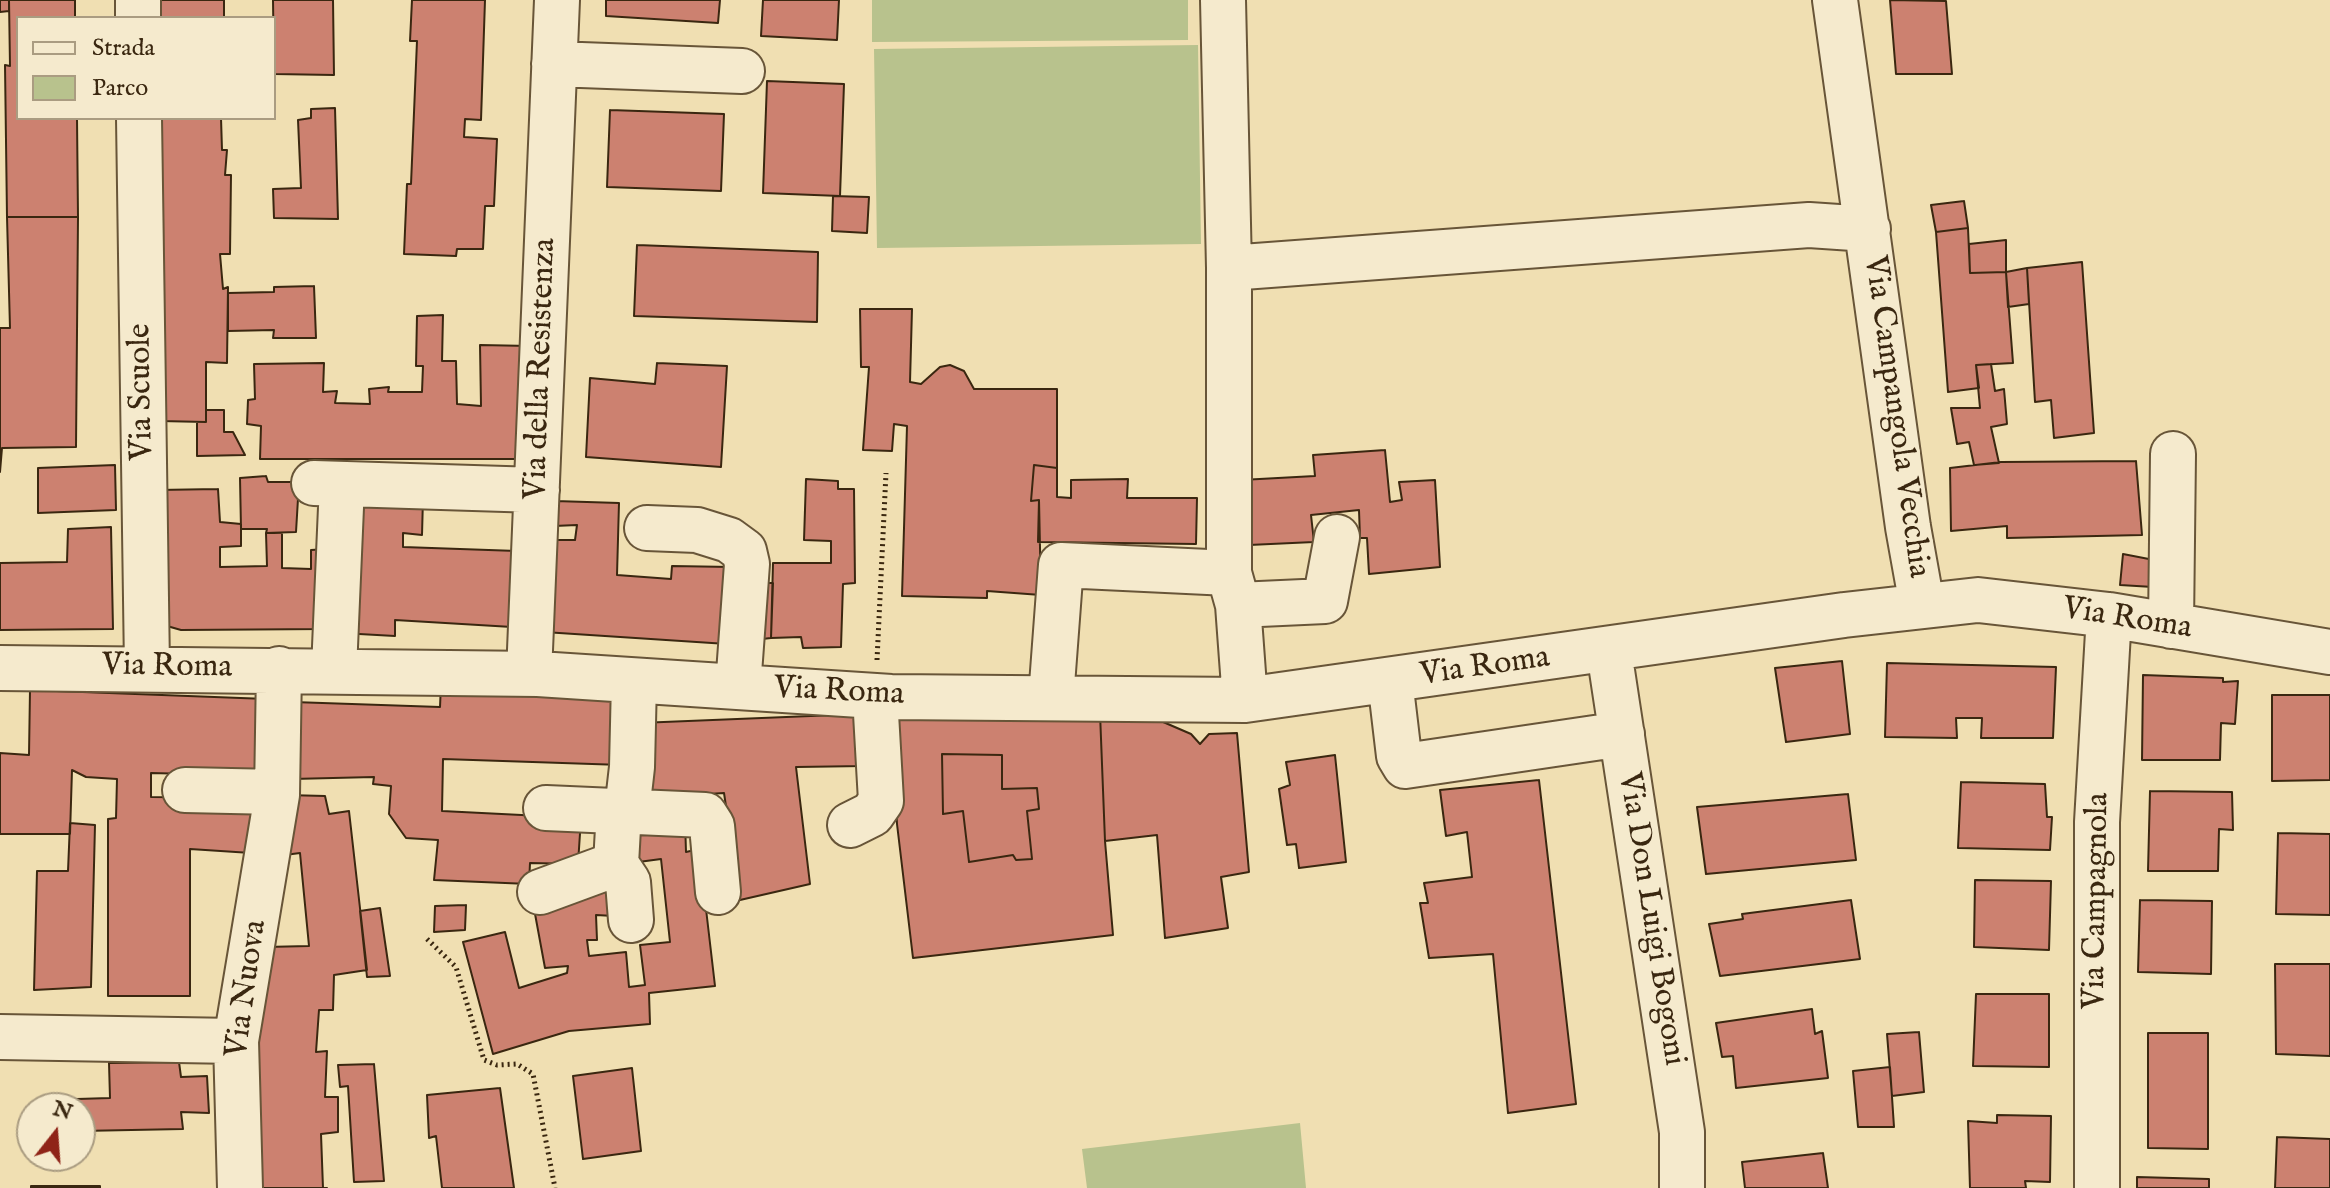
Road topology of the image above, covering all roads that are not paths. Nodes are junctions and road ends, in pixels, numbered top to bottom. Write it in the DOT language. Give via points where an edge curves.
graph roads {
  1 [pos="557,0"];
  2 [pos="1223,0"];
  3 [pos="1835,0"];
  4 [pos="554,64"];
  5 [pos="742,71"];
  6 [pos="139,120"];
  7 [pos="1868,229"];
  8 [pos="1229,268"];
  9 [pos="2173,454"];
  10 [pos="537,490"];
  11 [pos="647,528"];
  12 [pos="1337,537"];
  13 [pos="1234,589"];
  14 [pos="1922,605"];
  15 [pos="2109,615"];
  16 [pos="2171,626"];
  17 [pos="1609,651"];
  18 [pos="2330,652"];
  19 [pos="147,667"];
  20 [pos="0,668"];
  21 [pos="279,669"];
  22 [pos="334,670"];
  23 [pos="529,674"];
  24 [pos="1390,680"];
  25 [pos="634,681"];
  26 [pos="738,687"];
  27 [pos="875,696"];
  28 [pos="1051,698"];
  29 [pos="1245,700"];
  30 [pos="1622,734"];
  31 [pos="185,790"];
  32 [pos="277,792"];
  33 [pos="546,808"];
  34 [pos="627,811"];
  35 [pos="850,825"];
  36 [pos="616,864"];
  37 [pos="540,892"];
  38 [pos="718,892"];
  39 [pos="631,920"];
  40 [pos="0,1037"];
  41 [pos="236,1041"];
  42 [pos="240,1188"];
  43 [pos="1682,1188"];
  44 [pos="2097,1188"];
  1 -- 4 [label="street, Via della Resistenza"];
  2 -- 8 [label="street"];
  3 -- 7 [label="street, Via Campangola Vecchia"];
  4 -- 5 [label="street"];
  4 -- 10 [label="street, Via della Resistenza"];
  6 -- 19 [label="street, Via Scuole"];
  7 -- 8 [label="street" via="1809,225"];
  7 -- 14 [label="street, Via Campangola Vecchia"];
  8 -- 13 [label="street"];
  9 -- 16 [label="street"];
  10 -- 22 [label="street" via="328,484"];
  10 -- 23 [label="street, Via della Resistenza"];
  11 -- 26 [label="street" via="697,530 744,551"];
  12 -- 13 [label="street" via="1325,601"];
  13 -- 28 [label="street" via="1061,565"];
  13 -- 29 [label="street"];
  14 -- 15 [label="street, Via Roma" via="1978,600"];
  14 -- 17 [label="street, Via Roma"];
  15 -- 16 [label="street, Via Roma"];
  15 -- 44 [label="street, Via Campagnola" via="2097,822"];
  16 -- 18 [label="street, Via Roma"];
  17 -- 24 [label="street, Via Roma"];
  17 -- 30 [label="street, Via Don Luigi Bogoni"];
  19 -- 20 [label="street, Via Roma"];
  19 -- 21 [label="street, Via Roma"];
  21 -- 22 [label="street, Via Roma"];
  21 -- 32 [label="street, Via Nuova"];
  22 -- 23 [label="street, Via Roma"];
  23 -- 25 [label="street, Via Roma"];
  24 -- 29 [label="street, Via Roma"];
  24 -- 30 [label="street" via="1399,756 1405,766"];
  25 -- 26 [label="street, Via Roma"];
  25 -- 34 [label="street"];
  26 -- 27 [label="street, Via Roma"];
  27 -- 28 [label="street, Via Roma"];
  27 -- 35 [label="street" via="881,801 872,814"];
  28 -- 29 [label="street, Via Roma"];
  30 -- 43 [label="street, Via Don Luigi Bogoni" via="1682,1132"];
  31 -- 32 [label="street"];
  32 -- 41 [label="street, Via Nuova"];
  33 -- 34 [label="street"];
  34 -- 36 [label="street" via="618,828"];
  34 -- 38 [label="street" via="705,815 712,826"];
  36 -- 37 [label="street"];
  36 -- 39 [label="street" via="628,882"];
  40 -- 41 [label="street"];
  41 -- 42 [label="street, Via Nuova"];
}
